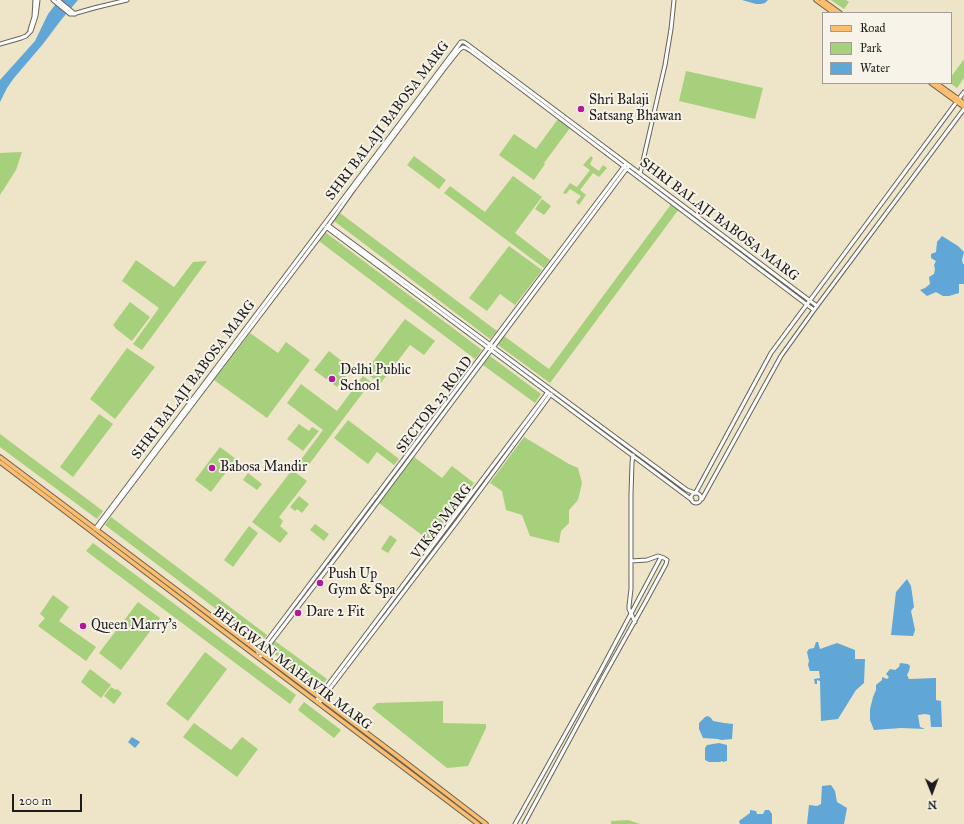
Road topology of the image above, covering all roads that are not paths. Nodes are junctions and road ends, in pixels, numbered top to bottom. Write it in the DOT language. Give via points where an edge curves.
graph roads {
  1 [pos="36,0"];
  2 [pos="53,0"];
  3 [pos="58,0"];
  4 [pos="127,0"];
  5 [pos="674,0"];
  6 [pos="816,0"];
  7 [pos="822,0"];
  8 [pos="71,12"];
  9 [pos="833,12"];
  10 [pos="839,12"];
  11 [pos="0,44"];
  12 [pos="933,84"];
  13 [pos="937,84"];
  14 [pos="964,92"];
  15 [pos="957,100"];
  16 [pos="964,103"];
  17 [pos="964,108"];
  18 [pos="626,166"];
  19 [pos="640,174"];
  20 [pos="640,178"];
  21 [pos="326,225"];
  22 [pos="808,303"];
  23 [pos="817,306"];
  24 [pos="814,310"];
  25 [pos="490,347"];
  26 [pos="552,390"];
  27 [pos="549,394"];
  28 [pos="635,452"];
  29 [pos="632,456"];
  30 [pos="0,457"];
  31 [pos="0,462"];
  32 [pos="22,476"];
  33 [pos="688,490"];
  34 [pos="695,492"];
  35 [pos="685,496"];
  36 [pos="702,498"];
  37 [pos="692,500"];
  38 [pos="95,530"];
  39 [pos="661,557"];
  40 [pos="631,560"];
  41 [pos="631,612"];
  42 [pos="635,622"];
  43 [pos="259,655"];
  44 [pos="595,679"];
  45 [pos="601,682"];
  46 [pos="320,698"];
  47 [pos="317,702"];
  48 [pos="478,824"];
  49 [pos="486,824"];
  50 [pos="515,824"];
  51 [pos="524,824"];
  1 -- 11 [label="street" via="31,31 21,38"];
  2 -- 8 [label="street"];
  3 -- 8 [label="street"];
  4 -- 8 [label="street" via="75,14"];
  5 -- 19 [label="street" via="666,64"];
  6 -- 9 [label="main road"];
  7 -- 10 [label="main road"];
  12 -- 15 [label="main road"];
  13 -- 15 [label="main road"];
  14 -- 15 [label="street"];
  15 -- 16 [label="main road"];
  15 -- 17 [label="main road"];
  15 -- 22 [label="street"];
  17 -- 23 [label="street"];
  18 -- 19 [label="street, SHRI BALAJI BABOSA MARG"];
  18 -- 20 [label="street, SHRI BALAJI BABOSA MARG"];
  18 -- 21 [label="street, SHRI BALAJI BABOSA MARG" via="463,47"];
  18 -- 25 [label="street, SECTOR 23 ROAD"];
  19 -- 20 [label="street"];
  19 -- 22 [label="street, SHRI BALAJI BABOSA MARG" via="730,240"];
  20 -- 22 [label="street, SHRI BALAJI BABOSA MARG"];
  21 -- 25 [label="street"];
  21 -- 38 [label="street, SHRI BALAJI BABOSA MARG"];
  22 -- 23 [label="street, SHRI BALAJI BABOSA MARG"];
  22 -- 24 [label="street, SHRI BALAJI BABOSA MARG"];
  22 -- 34 [label="street" via="771,353"];
  23 -- 24 [label="street"];
  24 -- 36 [label="street" via="778,361"];
  25 -- 26 [label="street"];
  25 -- 27 [label="street"];
  25 -- 43 [label="street, SECTOR 23 ROAD"];
  26 -- 27 [label="street, VIKAS MARG"];
  26 -- 28 [label="street"];
  27 -- 29 [label="street"];
  27 -- 46 [label="street, VIKAS MARG" via="456,523"];
  28 -- 29 [label="street"];
  28 -- 33 [label="street"];
  29 -- 35 [label="street"];
  29 -- 40 [label="street"];
  30 -- 32 [label="main road"];
  31 -- 32 [label="main road"];
  32 -- 38 [label="main road"];
  33 -- 34 [label="street"];
  33 -- 35 [label="street"];
  34 -- 36 [label="street"];
  34 -- 37 [label="street"];
  35 -- 37 [label="street"];
  36 -- 37 [label="street" via="696,503"];
  38 -- 43 [label="main road, BHAGWAN MAHAVIR MARG"];
  39 -- 40 [label="street"];
  39 -- 41 [label="street"];
  39 -- 42 [label="street" via="667,560 666,564"];
  40 -- 41 [label="street"];
  41 -- 42 [label="street"];
  41 -- 44 [label="street"];
  42 -- 45 [label="street"];
  43 -- 46 [label="main road, BHAGWAN MAHAVIR MARG"];
  43 -- 47 [label="main road, BHAGWAN MAHAVIR MARG"];
  44 -- 45 [label="street"];
  44 -- 50 [label="street"];
  45 -- 51 [label="street"];
  46 -- 47 [label="street, VIKAS MARG"];
  46 -- 49 [label="main road, BHAGWAN MAHAVIR MARG"];
  47 -- 48 [label="main road, BHAGWAN MAHAVIR MARG"];
}
